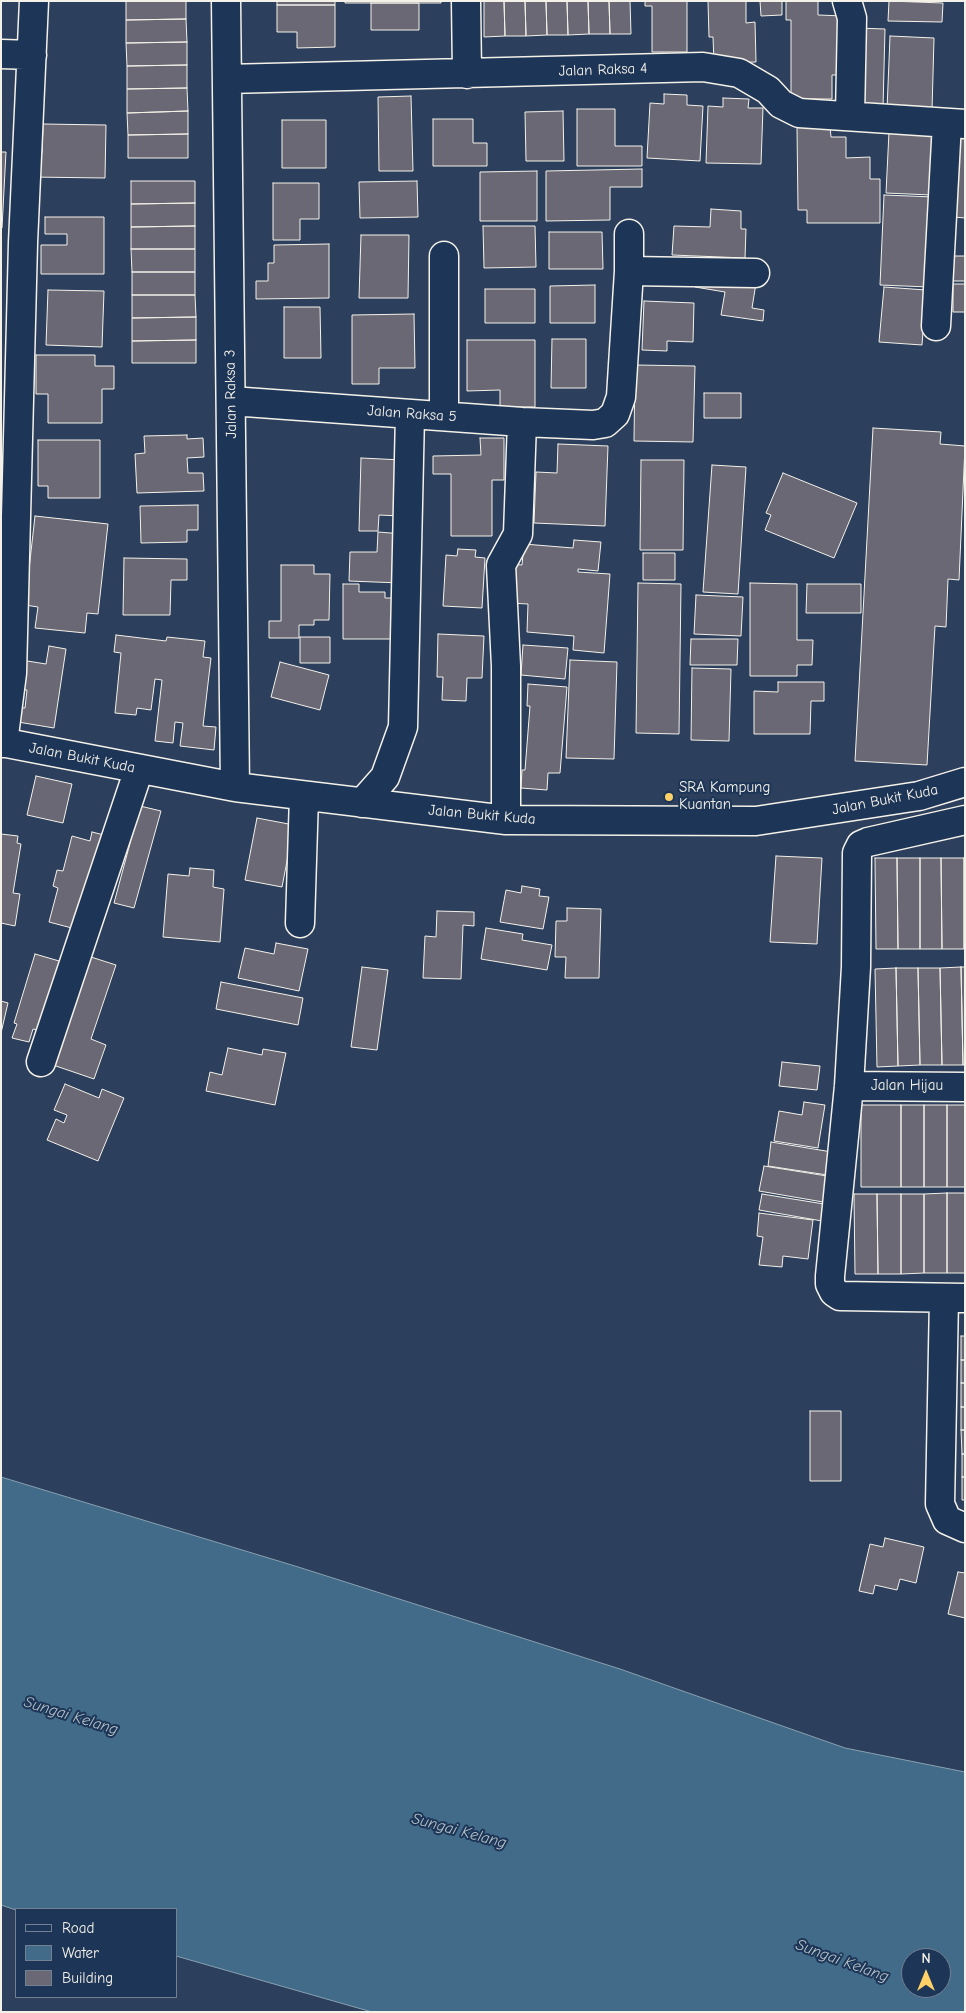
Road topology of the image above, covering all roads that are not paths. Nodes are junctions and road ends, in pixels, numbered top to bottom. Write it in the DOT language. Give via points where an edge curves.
graph roads {
  1 [pos="34,1"];
  2 [pos="226,1"];
  3 [pos="466,1"];
  4 [pos="847,1"];
  5 [pos="1,54"];
  6 [pos="32,55"];
  7 [pos="467,74"];
  8 [pos="227,79"];
  9 [pos="850,116"];
  10 [pos="956,124"];
  11 [pos="629,234"];
  12 [pos="12,243"];
  13 [pos="444,256"];
  14 [pos="629,271"];
  15 [pos="755,273"];
  16 [pos="936,326"];
  17 [pos="231,401"];
  18 [pos="410,414"];
  19 [pos="444,416"];
  20 [pos="522,422"];
  21 [pos="2,743"];
  22 [pos="139,769"];
  23 [pos="965,782"];
  24 [pos="235,787"];
  25 [pos="304,796"];
  26 [pos="362,803"];
  27 [pos="506,820"];
  28 [pos="965,820"];
  29 [pos="300,923"];
  30 [pos="42,1062"];
  31 [pos="849,1086"];
  32 [pos="965,1087"];
  33 [pos="954,1298"];
  34 [pos="965,1528"];
  1 -- 6 [label="street"];
  2 -- 8 [label="street, Jalan Raksa 3"];
  3 -- 7 [label="street"];
  4 -- 9 [label="street" via="852,18"];
  5 -- 6 [label="street"];
  6 -- 12 [label="street"];
  7 -- 8 [label="street, Jalan Raksa 4"];
  7 -- 9 [label="street, Jalan Raksa 4" via="704,67 739,73 799,113"];
  8 -- 17 [label="street, Jalan Raksa 3"];
  9 -- 10 [label="street, Jalan Raksa 4"];
  10 -- 16 [label="street"];
  11 -- 14 [label="street"];
  12 -- 21 [label="street" via="12,673"];
  13 -- 19 [label="street"];
  14 -- 15 [label="street"];
  14 -- 20 [label="street, Jalan Raksa 5" via="621,397 615,414 605,422 593,425"];
  17 -- 18 [label="street, Jalan Raksa 5"];
  17 -- 24 [label="street, Jalan Raksa 3"];
  18 -- 19 [label="street, Jalan Raksa 5"];
  18 -- 26 [label="street" via="403,727 385,777"];
  19 -- 20 [label="street, Jalan Raksa 5"];
  20 -- 27 [label="street" via="518,534 501,565 506,666"];
  21 -- 22 [label="street, Jalan Bukit Kuda"];
  22 -- 24 [label="street, Jalan Bukit Kuda"];
  22 -- 30 [label="street"];
  23 -- 27 [label="street, Jalan Bukit Kuda" via="919,796 756,821"];
  24 -- 25 [label="street, Jalan Bukit Kuda"];
  25 -- 26 [label="street, Jalan Bukit Kuda"];
  25 -- 29 [label="street"];
  26 -- 27 [label="street, Jalan Bukit Kuda"];
  28 -- 31 [label="street" via="868,842 857,853 856,967"];
  31 -- 32 [label="street, Jalan Hijau"];
  31 -- 33 [label="street" via="830,1284 840,1296"];
  33 -- 34 [label="street" via="940,1504 947,1520"];
}
